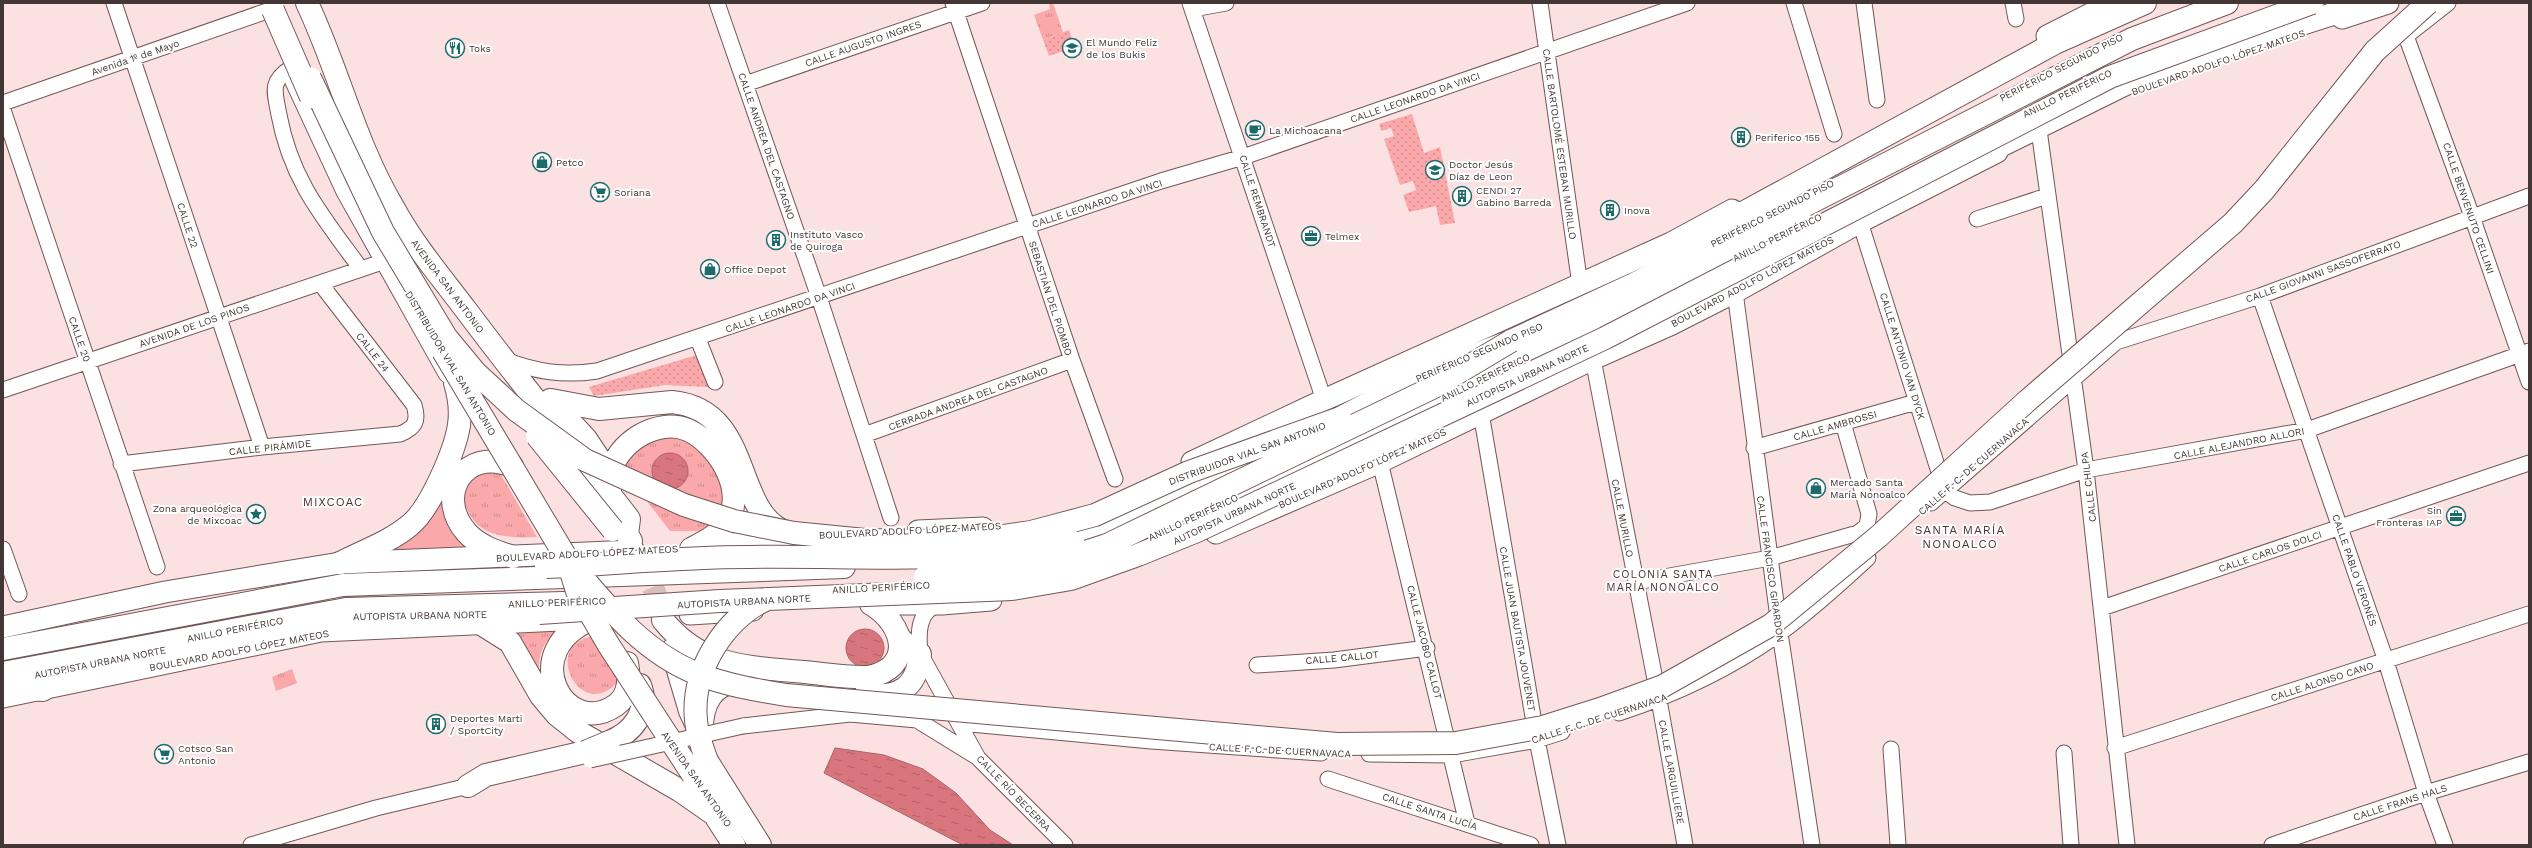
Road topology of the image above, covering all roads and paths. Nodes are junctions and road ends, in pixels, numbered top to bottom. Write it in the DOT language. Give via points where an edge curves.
graph roads {
  1 [pos="114,3"];
  2 [pos="717,3"];
  3 [pos="982,3"];
  4 [pos="1226,3"];
  5 [pos="1540,3"];
  6 [pos="1687,3"];
  7 [pos="1794,3"];
  8 [pos="1864,3"];
  9 [pos="2013,3"];
  10 [pos="2112,3"];
  11 [pos="2145,3"];
  12 [pos="2201,3"];
  13 [pos="2227,3"];
  14 [pos="2286,3"];
  15 [pos="2312,3"];
  16 [pos="2360,3"];
  17 [pos="2388,3"];
  18 [pos="2428,3"];
  19 [pos="2448,3"];
  20 [pos="310,4"];
  21 [pos="270,5"];
  22 [pos="1191,6"];
  23 [pos="955,7"];
  24 [pos="2016,19"];
  25 [pos="1547,51"];
  26 [pos="133,58"];
  27 [pos="296,63"];
  28 [pos="745,84"];
  29 [pos="1877,100"];
  30 [pos="3,103"];
  31 [pos="3,110"];
  32 [pos="2039,130"];
  33 [pos="1834,134"];
  34 [pos="1243,157"];
  35 [pos="2048,196"];
  36 [pos="2529,196"];
  37 [pos="2472,216"];
  38 [pos="1977,218"];
  39 [pos="1860,222"];
  40 [pos="1027,226"];
  41 [pos="422,251"];
  42 [pos="385,261"];
  43 [pos="1724,263"];
  44 [pos="361,269"];
  45 [pos="320,283"];
  46 [pos="1580,285"];
  47 [pos="1632,285"];
  48 [pos="1735,292"];
  49 [pos="2260,296"];
  50 [pos="819,297"];
  51 [pos="219,317"];
  52 [pos="698,339"];
  53 [pos="1511,341"];
  54 [pos="2116,342"];
  55 [pos="2524,353"];
  56 [pos="1593,359"];
  57 [pos="503,360"];
  58 [pos="1072,360"];
  59 [pos="87,362"];
  60 [pos="2074,378"];
  61 [pos="715,382"];
  62 [pos="2529,382"];
  63 [pos="455,383"];
  64 [pos="521,384"];
  65 [pos="3,390"];
  66 [pos="551,400"];
  67 [pos="1324,400"];
  68 [pos="1916,402"];
  69 [pos="1481,413"];
  70 [pos="1340,418"];
  71 [pos="1843,423"];
  72 [pos="416,424"];
  73 [pos="2307,430"];
  74 [pos="864,435"];
  75 [pos="262,447"];
  76 [pos="1754,448"];
  77 [pos="1380,462"];
  78 [pos="2529,462"];
  79 [pos="121,464"];
  80 [pos="512,466"];
  81 [pos="2086,470"];
  82 [pos="1115,478"];
  83 [pos="610,485"];
  84 [pos="1945,491"];
  85 [pos="891,518"];
  86 [pos="2340,527"];
  87 [pos="624,535"];
  88 [pos="797,536"];
  89 [pos="554,539"];
  90 [pos="866,540"];
  91 [pos="1070,545"];
  92 [pos="3,549"];
  93 [pos="682,549"];
  94 [pos="919,550"];
  95 [pos="513,557"];
  96 [pos="742,557"];
  97 [pos="1770,558"];
  98 [pos="567,559"];
  99 [pos="340,563"];
  100 [pos="157,567"];
  101 [pos="618,574"];
  102 [pos="1636,582"];
  103 [pos="848,588"];
  104 [pos="19,594"];
  105 [pos="871,604"];
  106 [pos="942,604"];
  107 [pos="822,607"];
  108 [pos="2102,608"];
  109 [pos="2529,614"];
  110 [pos="601,622"];
  111 [pos="483,625"];
  112 [pos="3,627"];
  113 [pos="898,631"];
  114 [pos="1780,633"];
  115 [pos="3,641"];
  116 [pos="3,648"];
  117 [pos="1427,648"];
  118 [pos="920,654"];
  119 [pos="625,656"];
  120 [pos="2386,661"];
  121 [pos="1257,665"];
  122 [pos="3,673"];
  123 [pos="3,680"];
  124 [pos="638,680"];
  125 [pos="3,686"];
  126 [pos="43,690"];
  127 [pos="878,696"];
  128 [pos="3,697"];
  129 [pos="1659,700"];
  130 [pos="651,711"];
  131 [pos="917,720"];
  132 [pos="960,723"];
  133 [pos="703,736"];
  134 [pos="1537,740"];
  135 [pos="2115,748"];
  136 [pos="1891,749"];
  137 [pos="2064,753"];
  138 [pos="1452,755"];
  139 [pos="587,756"];
  140 [pos="978,758"];
  141 [pos="2529,762"];
  142 [pos="1328,779"];
  143 [pos="468,786"];
  144 [pos="2426,793"];
  145 [pos="715,815"];
  146 [pos="1467,823"];
  147 [pos="251,845"];
  148 [pos="734,845"];
  149 [pos="745,845"];
  150 [pos="760,845"];
  151 [pos="768,845"];
  152 [pos="1065,845"];
  153 [pos="1531,845"];
  154 [pos="1558,845"];
  155 [pos="1685,845"];
  156 [pos="1812,845"];
  157 [pos="1898,845"];
  158 [pos="2071,845"];
  159 [pos="2127,845"];
  160 [pos="2272,845"];
  161 [pos="2445,845"];
  1 -- 26 [label="street, CALLE 22"];
  2 -- 28 [label="street, CALLE ANDREA DEL CASTAGNO"];
  3 -- 23 [label="street, CALLE AUGUSTO INGRES"];
  4 -- 22 [label="street"];
  5 -- 25 [label="street, CALLE BARTOLOMÉ ESTEBAN MURILLO"];
  6 -- 25 [label="street, CALLE LEONARDO DA VINCI"];
  7 -- 33 [label="street"];
  8 -- 29 [label="street"];
  9 -- 24 [label="street"];
  10 -- 46 [label="main road, BOULEVARD ADOLFO LÓPEZ MATEOS" via="2037,41 1881,131 1671,243"];
  11 -- 47 [label="main road" via="2055,43 1691,241"];
  12 -- 47 [label="main road, PERIFÉRICO SEGUNDO PISO" via="2132,31"];
  13 -- 101 [label="main road, ANILLO PERIFÉRICO" via="2132,39 1606,306 1136,511 1064,538 904,565"];
  14 -- 43 [label="main road, ANILLO PERIFÉRICO" via="2142,55"];
  15 -- 123 [label="main road, AUTOPISTA URBANA NORTE, bridge" via="2110,76 1605,338 1197,531 1071,579 1012,589 720,601 622,609 351,616"];
  16 -- 43 [label="main road" via="2337,13 2148,73 1786,251"];
  17 -- 32 [label="main road, BOULEVARD ADOLFO LÓPEZ MATEOS" via="2154,82"];
  18 -- 98 [label="main road, bridge" via="2375,51 2264,190 2233,223 2027,401 1879,536 1783,615 1758,633 1662,686 1543,727 1456,743 1337,744 786,695 738,687 698,674 664,657 614,615"];
  19 -- 37 [label="street, CALLE BENVENUTO CELLINI" via="2402,36"];
  20 -- 41 [label="main road, AVENIDA SAN ANTONIO" via="333,61 362,148 393,208"];
  21 -- 26 [label="street, Avenida 1º de Mayo"];
  21 -- 27 [label="main road, DISTRIBUIDOR VIAL SAN ANTONIO"];
  21 -- 98 [label="main road, DISTRIBUIDOR VIAL SAN ANTONIO, bridge" via="350,184 377,235"];
  22 -- 34 [label="street, CALLE REMBRANDT"];
  23 -- 28 [label="street, CALLE AUGUSTO INGRES"];
  23 -- 40 [label="street, SEBASTIÁN DEL PIOMBO"];
  25 -- 34 [label="street, CALLE LEONARDO DA VINCI"];
  25 -- 46 [label="street, CALLE BARTOLOMÉ ESTEBAN MURILLO"];
  26 -- 30 [label="street, Avenida 1º de Mayo"];
  26 -- 51 [label="street, CALLE 22"];
  27 -- 42 [label="main road" via="347,190"];
  27 -- 44 [label="street" via="278,76 274,85 284,142 302,185"];
  27 -- 87 [label="main road, DISTRIBUIDOR VIAL SAN ANTONIO, bridge" via="390,229 454,332"];
  27 -- 90 [label="main road, DISTRIBUIDOR VIAL SAN ANTONIO, bridge" via="383,232 446,337 475,372 516,410 585,460 684,505 734,521 787,532"];
  28 -- 50 [label="street, CALLE ANDREA DEL CASTAGNO"];
  31 -- 59 [label="street, CALLE 20"];
  32 -- 35 [label="street, CALLE CHILPA"];
  32 -- 39 [label="main road, BOULEVARD ADOLFO LÓPEZ MATEOS"];
  34 -- 40 [label="street, CALLE LEONARDO DA VINCI"];
  34 -- 67 [label="street, CALLE REMBRANDT"];
  35 -- 38 [label="street"];
  35 -- 60 [label="street, CALLE CHILPA"];
  36 -- 37 [label="street, CALLE GIOVANNI SASSOFERRATO"];
  37 -- 49 [label="street, CALLE GIOVANNI SASSOFERRATO"];
  37 -- 55 [label="street, CALLE BENVENUTO CELLINI"];
  39 -- 48 [label="main road, BOULEVARD ADOLFO LÓPEZ MATEOS"];
  39 -- 68 [label="street, CALLE ANTONIO VAN DYCK"];
  40 -- 50 [label="street, CALLE LEONARDO DA VINCI"];
  40 -- 58 [label="street, SEBASTIÁN DEL PIOMBO"];
  41 -- 42 [label="street, AVENIDA DE LOS PINOS"];
  41 -- 57 [label="main road, AVENIDA SAN ANTONIO"];
  42 -- 44 [label="street, AVENIDA DE LOS PINOS"];
  42 -- 63 [label="main road"];
  43 -- 103 [label="main road, ANILLO PERIFÉRICO" via="1146,540 1033,577"];
  44 -- 45 [label="street, AVENIDA DE LOS PINOS"];
  45 -- 51 [label="street, AVENIDA DE LOS PINOS"];
  45 -- 72 [label="street, CALLE 24" via="414,405"];
  46 -- 67 [label="main road, BOULEVARD ADOLFO LÓPEZ MATEOS"];
  47 -- 53 [label="main road, PERIFÉRICO SEGUNDO PISO"];
  48 -- 56 [label="main road, BOULEVARD ADOLFO LÓPEZ MATEOS" via="1670,325"];
  48 -- 76 [label="street, CALLE FRANCISCO GIRARDON"];
  49 -- 54 [label="street, CALLE GIOVANNI SASSOFERRATO"];
  49 -- 73 [label="street, CALLE PABLO VERONÉS"];
  50 -- 52 [label="street, CALLE LEONARDO DA VINCI"];
  50 -- 74 [label="street, CALLE ANDREA DEL CASTAGNO"];
  51 -- 59 [label="street, AVENIDA DE LOS PINOS"];
  51 -- 75 [label="street, CALLE 22"];
  52 -- 57 [label="street, CALLE LEONARDO DA VINCI" via="597,371 583,373 543,372"];
  52 -- 61 [label="street"];
  53 -- 70 [label="main road, PERIFÉRICO SEGUNDO PISO, bridge" via="1427,373"];
  53 -- 91 [label="main road, bridge" via="1427,390 1107,545"];
  54 -- 60 [label="street, CALLE F. C. DE CUERNAVACA"];
  55 -- 62 [label="street, CALLE BENVENUTO CELLINI"];
  55 -- 73 [label="street, CALLE ALEJANDRO ALLORI"];
  56 -- 69 [label="main road, BOULEVARD ADOLFO LÓPEZ MATEOS"];
  56 -- 102 [label="street, CALLE MURILLO"];
  57 -- 64 [label="main road, AVENIDA SAN ANTONIO"];
  58 -- 74 [label="street, CERRADA ANDREA DEL CASTAGNO"];
  58 -- 82 [label="street, SEBASTIÁN DEL PIOMBO"];
  59 -- 65 [label="street, AVENIDA DE LOS PINOS"];
  59 -- 79 [label="street, CALLE 20"];
  60 -- 81 [label="street, CALLE CHILPA"];
  60 -- 84 [label="street, CALLE F. C. DE CUERNAVACA"];
  63 -- 80 [label="main road"];
  63 -- 99 [label="main road" via="460,413 458,432 430,502 403,531"];
  64 -- 66 [label="main road"];
  64 -- 83 [label="main road, AVENIDA SAN ANTONIO"];
  66 -- 83 [label="main road" via="586,439"];
  66 -- 88 [label="main road" via="599,409 672,402 701,410 719,426 733,446 756,501 767,520 774,527"];
  67 -- 88 [label="main road, BOULEVARD ADOLFO LÓPEZ MATEOS" via="1120,496 1041,522 978,529"];
  68 -- 71 [label="street, CALLE AMBROSSI"];
  68 -- 84 [label="street, CALLE ANTONIO VAN DYCK"];
  69 -- 77 [label="main road, BOULEVARD ADOLFO LÓPEZ MATEOS"];
  69 -- 134 [label="street, CALLE JUAN BAUTISTA JOUVENET"];
  70 -- 90 [label="main road, DISTRIBUIDOR VIAL SAN ANTONIO, bridge" via="1190,472 1095,515 1031,532 950,541"];
  70 -- 91 [label="main road, bridge" via="1292,445 1277,446"];
  71 -- 76 [label="street, CALLE AMBROSSI"];
  71 -- 97 [label="street" via="1869,514 1867,526 1858,533"];
  72 -- 75 [label="street, CALLE PIRÁMIDE" via="400,434"];
  73 -- 81 [label="street, CALLE ALEJANDRO ALLORI"];
  73 -- 86 [label="street, CALLE PABLO VERONÉS"];
  74 -- 85 [label="street, CALLE ANDREA DEL CASTAGNO"];
  75 -- 79 [label="street, CALLE PIRÁMIDE"];
  76 -- 97 [label="street, CALLE FRANCISCO GIRARDON"];
  77 -- 106 [label="main road, BOULEVARD ADOLFO LÓPEZ MATEOS" via="1153,560 1082,586 1032,596"];
  77 -- 117 [label="street, CALLE JACOBO CALLOT"];
  78 -- 86 [label="street, CALLE CARLOS DOLCI"];
  79 -- 100 [label="street, CALLE 20"];
  80 -- 89 [label="main road"];
  80 -- 95 [label="main road" via="489,461 469,467 459,477 452,496 457,517 467,533 492,550"];
  81 -- 84 [label="street, CALLE ALEJANDRO ALLORI" via="1990,502 1970,503"];
  81 -- 108 [label="street, CALLE CHILPA"];
  83 -- 87 [label="main road, AVENIDA SAN ANTONIO" via="629,520"];
  83 -- 93 [label="main road" via="616,461 626,446 644,433 673,427 688,430 702,439 728,473 733,505 723,528"];
  84 -- 114 [label="street, CALLE F. C. DE CUERNAVACA"];
  86 -- 108 [label="street, CALLE CARLOS DOLCI"];
  86 -- 120 [label="street, CALLE PABLO VERONÉS"];
  88 -- 93 [label="main road, BOULEVARD ADOLFO LÓPEZ MATEOS"];
  90 -- 94 [label="main road" via="878,545"];
  91 -- 94 [label="main road" via="1022,542"];
  91 -- 96 [label="main road, bridge" via="998,555"];
  91 -- 150 [label="main road, bridge" via="1032,569 852,581 797,588 763,601 729,628 718,640 706,665 697,694 696,719 699,740 707,761"];
  92 -- 104 [label="street"];
  93 -- 95 [label="main road, BOULEVARD ADOLFO LÓPEZ MATEOS"];
  93 -- 101 [label="main road"];
  94 -- 96 [label="main road" via="774,550"];
  95 -- 99 [label="main road, BOULEVARD ADOLFO LÓPEZ MATEOS"];
  96 -- 115 [label="main road, bridge" via="546,568 344,574"];
  97 -- 102 [label="street"];
  97 -- 114 [label="street, CALLE FRANCISCO GIRARDON"];
  98 -- 130 [label="main road, DISTRIBUIDOR VIAL SAN ANTONIO, bridge" via="577,591"];
  99 -- 112 [label="main road, BOULEVARD ADOLFO LÓPEZ MATEOS" via="165,592"];
  101 -- 116 [label="main road, ANILLO PERIFÉRICO" via="343,585"];
  102 -- 129 [label="street, CALLE MURILLO"];
  103 -- 107 [label="main road"];
  103 -- 122 [label="main road, ANILLO PERIFÉRICO" via="560,603 346,609"];
  105 -- 106 [label="main road, BOULEVARD ADOLFO LÓPEZ MATEOS"];
  105 -- 107 [label="main road, BOULEVARD ADOLFO LÓPEZ MATEOS"];
  105 -- 113 [label="main road" via="884,613"];
  106 -- 118 [label="street, CALLE RÍO BECERRA" via="930,608 923,617 918,638"];
  107 -- 110 [label="main road, BOULEVARD ADOLFO LÓPEZ MATEOS"];
  108 -- 135 [label="street, CALLE CHILPA"];
  109 -- 120 [label="street, CALLE ALONSO CANO"];
  110 -- 111 [label="main road, BOULEVARD ADOLFO LÓPEZ MATEOS"];
  110 -- 119 [label="main road"];
  110 -- 119 [label="main road" via="569,631 555,651 553,679 562,699 576,710 589,713 604,711 618,704 623,698 629,679"];
  111 -- 126 [label="main road, BOULEVARD ADOLFO LÓPEZ MATEOS" via="321,631"];
  111 -- 145 [label="main road" via="510,642 541,696 557,715 576,731 679,790"];
  113 -- 118 [label="street, CALLE RÍO BECERRA"];
  113 -- 133 [label="main road" via="901,644 894,662 884,672 862,678 730,664 689,646 663,619 690,711"];
  114 -- 129 [label="street, CALLE F. C. DE CUERNAVACA" via="1720,670"];
  114 -- 156 [label="street, CALLE FRANCISCO GIRARDON"];
  117 -- 121 [label="street, CALLE CALLOT" via="1334,660"];
  117 -- 138 [label="street, CALLE JACOBO CALLOT"];
  118 -- 127 [label="main road" via="914,679 906,687 899,692"];
  118 -- 132 [label="street, CALLE RÍO BECERRA"];
  119 -- 124 [label="main road"];
  120 -- 135 [label="street, CALLE ALONSO CANO"];
  120 -- 144 [label="street, CALLE PABLO VERONÉS"];
  124 -- 139 [label="main road, bridge" via="643,696 638,720 628,733"];
  124 -- 145 [label="main road" via="674,748"];
  125 -- 126 [label="main road"];
  126 -- 128 [label="main road, BOULEVARD ADOLFO LÓPEZ MATEOS"];
  127 -- 131 [label="main road" via="890,701"];
  127 -- 133 [label="main road" via="739,681 722,684 712,693 704,707"];
  129 -- 134 [label="street, CALLE F. C. DE CUERNAVACA"];
  129 -- 155 [label="street, CALLE LARGUILLIERE"];
  130 -- 149 [label="main road, AVENIDA SAN ANTONIO, bridge" via="689,769"];
  131 -- 139 [label="street, bridge" via="850,714 743,726"];
  131 -- 140 [label="street"];
  132 -- 138 [label="street, CALLE F. C. DE CUERNAVACA" via="1150,742 1335,754"];
  132 -- 140 [label="street, CALLE RÍO BECERRA"];
  133 -- 151 [label="main road"];
  134 -- 138 [label="street, CALLE F. C. DE CUERNAVACA"];
  134 -- 154 [label="street, CALLE JUAN BAUTISTA JOUVENET"];
  135 -- 159 [label="street, CALLE CHILPA"];
  136 -- 157 [label="street"];
  137 -- 158 [label="street"];
  138 -- 146 [label="street, CALLE JACOBO CALLOT"];
  139 -- 143 [label="main road" via="486,775"];
  140 -- 152 [label="street, CALLE RÍO BECERRA"];
  141 -- 144 [label="street, CALLE FRANS HALS"];
  142 -- 146 [label="street, CALLE SANTA LUCÍA"];
  143 -- 147 [label="street" via="376,808"];
  144 -- 160 [label="street, CALLE FRANS HALS"];
  144 -- 161 [label="street, CALLE PABLO VERONÉS"];
  145 -- 148 [label="main road"];
  146 -- 153 [label="street, CALLE SANTA LUCÍA"];
}
